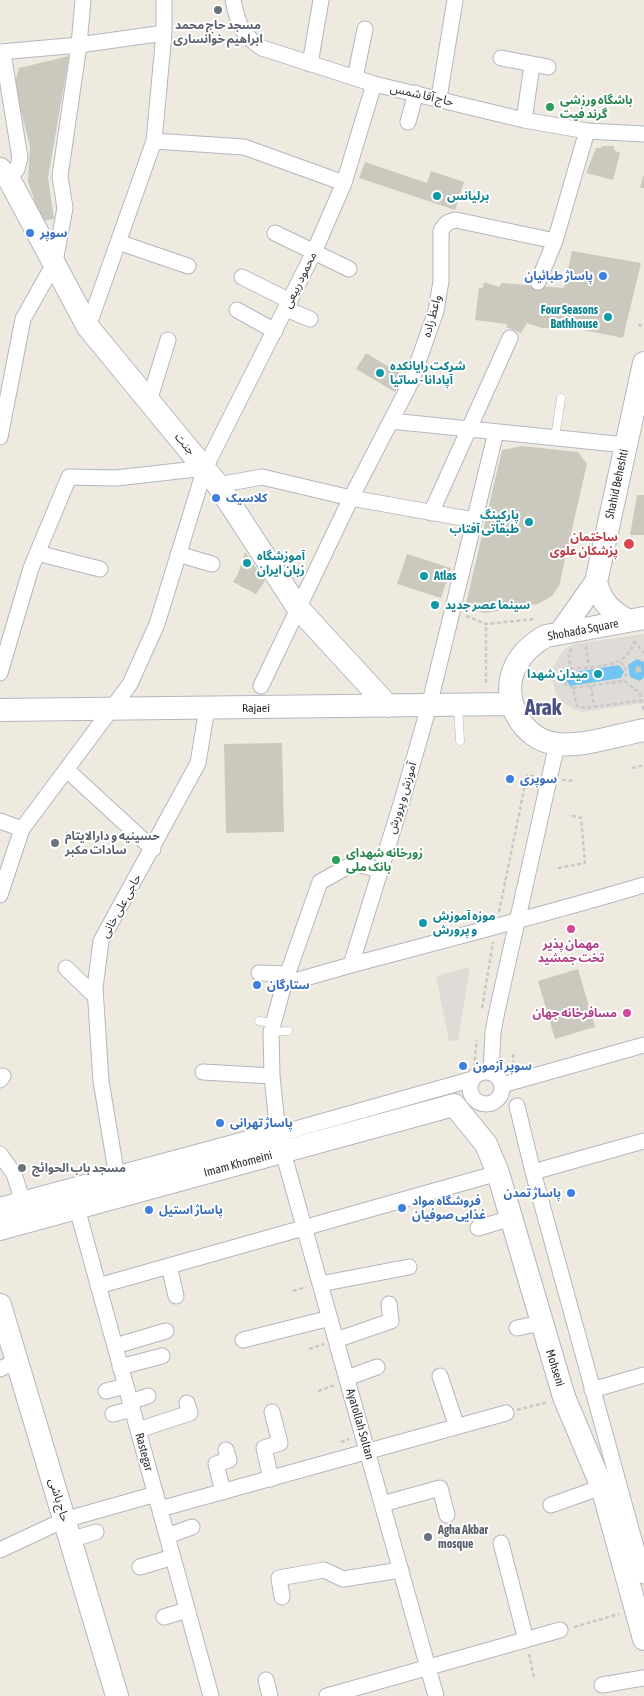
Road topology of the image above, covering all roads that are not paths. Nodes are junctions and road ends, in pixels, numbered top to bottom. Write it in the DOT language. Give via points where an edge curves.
graph roads {
  1 [pos="83,0"];
  2 [pos="164,0"];
  3 [pos="233,0"];
  4 [pos="321,0"];
  5 [pos="456,0"];
  6 [pos="366,29"];
  7 [pos="164,33"];
  8 [pos="79,45"];
  9 [pos="2,52"];
  10 [pos="501,58"];
  11 [pos="310,64"];
  12 [pos="532,65"];
  13 [pos="548,67"];
  14 [pos="355,78"];
  15 [pos="374,84"];
  16 [pos="416,93"];
  17 [pos="439,98"];
  18 [pos="524,120"];
  19 [pos="408,122"];
  20 [pos="587,131"];
  21 [pos="644,134"];
  22 [pos="154,141"];
  23 [pos="4,174"];
  24 [pos="344,183"];
  25 [pos="275,233"];
  26 [pos="555,241"];
  27 [pos="118,242"];
  28 [pos="314,252"];
  29 [pos="55,262"];
  30 [pos="188,266"];
  31 [pos="348,269"];
  32 [pos="242,277"];
  33 [pos="538,282"];
  34 [pos="288,305"];
  35 [pos="237,310"];
  36 [pos="310,319"];
  37 [pos="88,327"];
  38 [pos="275,331"];
  39 [pos="510,338"];
  40 [pos="168,340"];
  41 [pos="644,364"];
  42 [pos="561,398"];
  43 [pos="149,401"];
  44 [pos="639,404"];
  45 [pos="392,421"];
  46 [pos="469,429"];
  47 [pos="496,432"];
  48 [pos="0,438"];
  49 [pos="555,438"];
  50 [pos="626,445"];
  51 [pos="211,476"];
  52 [pos="351,498"];
  53 [pos="431,513"];
  54 [pos="474,520"];
  55 [pos="37,554"];
  56 [pos="178,554"];
  57 [pos="212,564"];
  58 [pos="100,569"];
  59 [pos="596,582"];
  60 [pos="298,608"];
  61 [pos="636,629"];
  62 [pos="560,633"];
  63 [pos="0,673"];
  64 [pos="261,686"];
  65 [pos="512,704"];
  66 [pos="458,705"];
  67 [pos="388,706"];
  68 [pos="429,706"];
  69 [pos="207,708"];
  70 [pos="113,709"];
  71 [pos="0,710"];
  72 [pos="644,730"];
  73 [pos="460,740"];
  74 [pos="557,744"];
  75 [pos="67,770"];
  76 [pos="0,821"];
  77 [pos="22,830"];
  78 [pos="153,849"];
  79 [pos="379,870"];
  80 [pos="644,885"];
  81 [pos="0,895"];
  82 [pos="518,919"];
  83 [pos="351,965"];
  84 [pos="66,968"];
  85 [pos="259,973"];
  86 [pos="286,979"];
  87 [pos="95,996"];
  88 [pos="268,1025"];
  89 [pos="288,1031"];
  90 [pos="644,1045"];
  91 [pos="203,1072"];
  92 [pos="491,1073"];
  93 [pos="272,1076"];
  94 [pos="473,1079"];
  95 [pos="502,1085"];
  96 [pos="477,1100"];
  97 [pos="454,1105"];
  98 [pos="517,1106"];
  99 [pos="644,1141"];
  100 [pos="280,1143"];
  101 [pos="0,1154"];
  102 [pos="533,1172"];
  103 [pos="498,1174"];
  104 [pos="117,1177"];
  105 [pos="24,1202"];
  106 [pos="77,1208"];
  107 [pos="0,1209"];
  108 [pos="511,1218"];
  109 [pos="304,1228"];
  110 [pos="478,1228"];
  111 [pos="0,1229"];
  112 [pos="169,1266"];
  113 [pos="409,1267"];
  114 [pos="320,1284"];
  115 [pos="98,1286"];
  116 [pos="176,1296"];
  117 [pos="389,1304"];
  118 [pos="0,1305"];
  119 [pos="330,1318"];
  120 [pos="541,1323"];
  121 [pos="517,1328"];
  122 [pos="166,1331"];
  123 [pos="243,1340"];
  124 [pos="336,1340"];
  125 [pos="115,1346"];
  126 [pos="162,1356"];
  127 [pos="8,1365"];
  128 [pos="120,1366"];
  129 [pos="377,1367"];
  130 [pos="644,1375"];
  131 [pos="440,1376"];
  132 [pos="347,1378"];
  133 [pos="126,1386"];
  134 [pos="592,1390"];
  135 [pos="106,1391"];
  136 [pos="148,1396"];
  137 [pos="187,1403"];
  138 [pos="131,1406"];
  139 [pos="272,1412"];
  140 [pos="506,1413"];
  141 [pos="113,1414"];
  142 [pos="457,1427"];
  143 [pos="138,1430"];
  144 [pos="226,1450"];
  145 [pos="368,1453"];
  146 [pos="271,1479"];
  147 [pos="602,1487"];
  148 [pos="223,1492"];
  149 [pos="158,1501"];
  150 [pos="382,1504"];
  151 [pos="551,1505"];
  152 [pos="447,1515"];
  153 [pos="192,1527"];
  154 [pos="67,1530"];
  155 [pos="96,1532"];
  156 [pos="167,1536"];
  157 [pos="501,1543"];
  158 [pos="0,1550"];
  159 [pos="173,1556"];
  160 [pos="140,1567"];
  161 [pos="401,1570"];
  162 [pos="644,1576"];
  163 [pos="282,1597"];
  164 [pos="640,1608"];
  165 [pos="188,1610"];
  166 [pos="164,1618"];
  167 [pos="560,1630"];
  168 [pos="644,1639"];
  169 [pos="526,1640"];
  170 [pos="428,1668"];
  171 [pos="644,1678"];
  172 [pos="266,1680"];
  173 [pos="602,1685"];
  174 [pos="345,1693"];
  175 [pos="117,1696"];
  176 [pos="211,1696"];
  177 [pos="270,1696"];
  178 [pos="327,1696"];
  179 [pos="436,1696"];
  1 -- 8 [label="street"];
  2 -- 7 [label="street"];
  3 -- 11 [label="street, حاج آقا شمس" via="237,21 247,39 262,48"];
  4 -- 11 [label="street"];
  5 -- 17 [label="street"];
  6 -- 14 [label="street"];
  7 -- 8 [label="street"];
  7 -- 22 [label="street"];
  8 -- 9 [label="street"];
  8 -- 29 [label="street" via="60,176 64,208"];
  9 -- 23 [label="street" via="20,158 17,169"];
  10 -- 12 [label="street"];
  11 -- 14 [label="street, حاج آقا شمس"];
  12 -- 13 [label="street"];
  12 -- 18 [label="street"];
  14 -- 15 [label="street, حاج آقا شمس"];
  15 -- 16 [label="street, حاج آقا شمس"];
  15 -- 24 [label="street, محمود ربیعی"];
  16 -- 17 [label="street, حاج آقا شمس"];
  16 -- 19 [label="street"];
  17 -- 18 [label="street, حاج آقا شمس"];
  18 -- 20 [label="street, حاج آقا شمس"];
  20 -- 21 [label="street, حاج آقا شمس"];
  20 -- 26 [label="street"];
  22 -- 24 [label="street" via="244,147"];
  22 -- 27 [label="street"];
  23 -- 29 [label="main road, جنت"];
  24 -- 28 [label="street, محمود ربیعی"];
  25 -- 28 [label="street"];
  26 -- 33 [label="street"];
  26 -- 45 [label="street, واعظ زاده" via="456,220 444,225 436,310 411,382"];
  27 -- 30 [label="street"];
  27 -- 37 [label="street"];
  28 -- 31 [label="street"];
  28 -- 34 [label="street, محمود ربیعی"];
  29 -- 37 [label="main road, جنت"];
  29 -- 48 [label="street" via="23,320"];
  32 -- 34 [label="street"];
  34 -- 36 [label="street"];
  34 -- 38 [label="street, محمود ربیعی"];
  35 -- 38 [label="street"];
  37 -- 43 [label="main road, جنت"];
  38 -- 51 [label="street, محمود ربیعی"];
  39 -- 46 [label="street"];
  40 -- 43 [label="street"];
  41 -- 44 [label="main road, Shahid Beheshti"];
  42 -- 49 [label="lane"];
  43 -- 51 [label="main road, جنت"];
  44 -- 50 [label="main road, Shahid Beheshti"];
  45 -- 46 [label="street"];
  45 -- 52 [label="street, واعظ زاده"];
  46 -- 47 [label="street"];
  46 -- 53 [label="street"];
  47 -- 49 [label="street"];
  47 -- 54 [label="street, آموزش و پرورش"];
  49 -- 50 [label="street"];
  50 -- 59 [label="main road, Shahid Beheshti"];
  51 -- 52 [label="street" via="262,477"];
  51 -- 55 [label="street" via="69,477"];
  51 -- 56 [label="street, محمود ربیعی"];
  51 -- 60 [label="main road, جنت"];
  52 -- 53 [label="street"];
  52 -- 60 [label="street, واعظ زاده"];
  53 -- 54 [label="street"];
  54 -- 68 [label="street, آموزش و پرورش"];
  55 -- 58 [label="street"];
  55 -- 63 [label="street"];
  56 -- 57 [label="street"];
  56 -- 70 [label="street, محمود ربیعی" via="157,624 130,684"];
  59 -- 61 [label="main road" via="607,606"];
  59 -- 62 [label="main road"];
  60 -- 64 [label="street, واعظ زاده"];
  60 -- 67 [label="main road, جنت"];
  61 -- 62 [label="main road, Shohada Square"];
  62 -- 65 [label="main road, Shohada Square" via="533,643 515,665 511,678"];
  65 -- 66 [label="main road, Rajaei"];
  65 -- 74 [label="main road, Shohada Square" via="532,734"];
  66 -- 68 [label="main road, Rajaei"];
  66 -- 73 [label="lane"];
  67 -- 68 [label="main road, Rajaei"];
  67 -- 69 [label="main road, Rajaei"];
  68 -- 79 [label="street, آموزش و پرورش" via="406,805"];
  69 -- 70 [label="main road, Rajaei"];
  69 -- 78 [label="street, حاجی علی خانی" via="198,763"];
  70 -- 71 [label="main road, Rajaei"];
  70 -- 75 [label="street, محمود ربیعی"];
  72 -- 74 [label="main road, Shohada Square"];
  74 -- 82 [label="street"];
  75 -- 77 [label="street, محمود ربیعی"];
  75 -- 78 [label="street"];
  76 -- 77 [label="street"];
  77 -- 81 [label="street, محمود ربیعی"];
  78 -- 87 [label="street, حاجی علی خانی" via="100,941"];
  79 -- 83 [label="street, آموزش و پرورش"];
  79 -- 86 [label="street" via="354,863 320,882"];
  80 -- 82 [label="street" via="548,914"];
  82 -- 83 [label="street"];
  82 -- 92 [label="street" via="493,1032"];
  83 -- 86 [label="street"];
  84 -- 87 [label="street"];
  85 -- 86 [label="street"];
  86 -- 88 [label="street"];
  87 -- 104 [label="street, حاجی علی خانی" via="101,1081"];
  88 -- 89 [label="lane"];
  88 -- 93 [label="street"];
  90 -- 95 [label="street"];
  91 -- 93 [label="street"];
  92 -- 94 [label="street" via="483,1072"];
  92 -- 95 [label="street"];
  93 -- 100 [label="street"];
  94 -- 96 [label="street" via="471,1090"];
  94 -- 100 [label="street, Imam Khomeini"];
  95 -- 96 [label="street" via="496,1099 488,1103"];
  96 -- 97 [label="street, Imam Khomeini"];
  97 -- 100 [label="main road, Imam Khomeini"];
  97 -- 103 [label="main road, Mohseni" via="486,1144"];
  98 -- 102 [label="street"];
  99 -- 102 [label="street"];
  100 -- 104 [label="main road, Imam Khomeini"];
  100 -- 106 [label="main road, Imam Khomeini"];
  100 -- 109 [label="street, Ayatollah Soltan"];
  101 -- 105 [label="street" via="14,1174"];
  102 -- 134 [label="street"];
  103 -- 108 [label="main road, Mohseni"];
  103 -- 109 [label="street"];
  104 -- 105 [label="main road, Imam Khomeini"];
  105 -- 107 [label="main road, Imam Khomeini"];
  106 -- 111 [label="main road, Imam Khomeini"];
  106 -- 115 [label="street, Rastegar"];
  108 -- 110 [label="street"];
  108 -- 120 [label="main road, Mohseni"];
  109 -- 112 [label="street"];
  109 -- 114 [label="street, Ayatollah Soltan"];
  112 -- 115 [label="street"];
  112 -- 116 [label="street"];
  113 -- 114 [label="street"];
  114 -- 119 [label="street, Ayatollah Soltan"];
  115 -- 125 [label="street, Rastegar"];
  117 -- 124 [label="street" via="391,1321"];
  118 -- 127 [label="main road, حاج باشی"];
  119 -- 123 [label="street"];
  119 -- 124 [label="street, Ayatollah Soltan"];
  120 -- 121 [label="street"];
  120 -- 147 [label="main road, Mohseni" via="564,1397"];
  122 -- 125 [label="street"];
  124 -- 132 [label="street, Ayatollah Soltan"];
  125 -- 128 [label="street, Rastegar"];
  126 -- 128 [label="street"];
  127 -- 154 [label="main road, حاج باشی"];
  128 -- 133 [label="street, Rastegar"];
  129 -- 132 [label="street"];
  130 -- 134 [label="street"];
  131 -- 142 [label="street"];
  132 -- 145 [label="street, Ayatollah Soltan"];
  133 -- 135 [label="street"];
  133 -- 138 [label="street, Rastegar"];
  134 -- 162 [label="street"];
  136 -- 138 [label="street"];
  137 -- 143 [label="street" via="190,1412"];
  138 -- 141 [label="street"];
  138 -- 143 [label="street, Rastegar"];
  139 -- 146 [label="street" via="280,1443 264,1448"];
  140 -- 142 [label="street"];
  142 -- 145 [label="street"];
  143 -- 149 [label="street, Rastegar"];
  144 -- 148 [label="street" via="229,1460 216,1464"];
  145 -- 146 [label="street"];
  145 -- 150 [label="street, Ayatollah Soltan"];
  146 -- 148 [label="street"];
  147 -- 151 [label="street"];
  147 -- 164 [label="main road, Mohseni"];
  148 -- 149 [label="street"];
  149 -- 154 [label="street"];
  149 -- 156 [label="street, Rastegar"];
  150 -- 152 [label="street" via="440,1488"];
  150 -- 161 [label="street, Ayatollah Soltan"];
  153 -- 156 [label="street"];
  154 -- 155 [label="street"];
  154 -- 158 [label="street"];
  154 -- 175 [label="main road, حاج باشی"];
  156 -- 159 [label="street, Rastegar"];
  157 -- 169 [label="street"];
  159 -- 160 [label="street"];
  159 -- 165 [label="street, Rastegar"];
  161 -- 163 [label="street" via="343,1579 324,1570 278,1578"];
  161 -- 170 [label="street, Ayatollah Soltan"];
  164 -- 168 [label="main road, Mohseni"];
  165 -- 166 [label="street"];
  165 -- 176 [label="street, Rastegar"];
  167 -- 169 [label="street"];
  169 -- 170 [label="street"];
  170 -- 174 [label="street"];
  170 -- 179 [label="street, Ayatollah Soltan"];
  171 -- 173 [label="street"];
  172 -- 177 [label="street"];
  174 -- 178 [label="street"];
}
